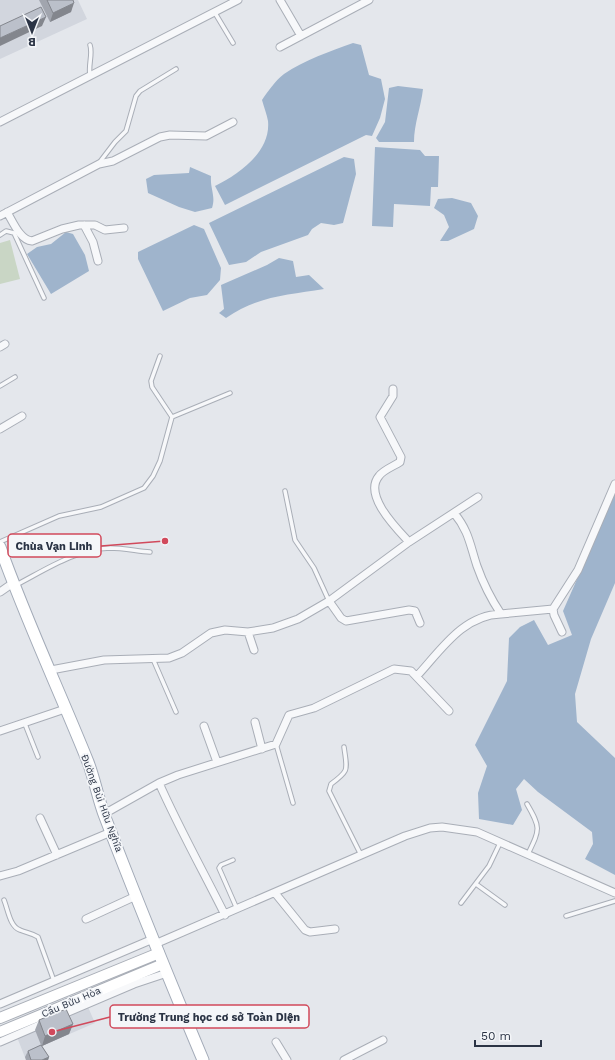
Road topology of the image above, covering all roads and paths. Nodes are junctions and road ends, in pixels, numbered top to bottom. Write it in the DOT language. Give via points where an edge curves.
graph roads {
  1 [pos="238,0"];
  2 [pos="280,0"];
  3 [pos="369,0"];
  4 [pos="215,13"];
  5 [pos="301,36"];
  6 [pos="233,42"];
  7 [pos="90,45"];
  8 [pos="280,47"];
  9 [pos="176,69"];
  10 [pos="91,76"];
  11 [pos="0,122"];
  12 [pos="233,122"];
  13 [pos="99,164"];
  14 [pos="7,212"];
  15 [pos="0,216"];
  16 [pos="84,225"];
  17 [pos="124,228"];
  18 [pos="0,235"];
  19 [pos="98,261"];
  20 [pos="44,298"];
  21 [pos="160,356"];
  22 [pos="15,377"];
  23 [pos="0,386"];
  24 [pos="393,389"];
  25 [pos="230,392"];
  26 [pos="22,416"];
  27 [pos="172,417"];
  28 [pos="0,429"];
  29 [pos="615,484"];
  30 [pos="285,491"];
  31 [pos="478,497"];
  32 [pos="454,513"];
  33 [pos="0,542"];
  34 [pos="409,542"];
  35 [pos="0,547"];
  36 [pos="150,552"];
  37 [pos="13,585"];
  38 [pos="0,592"];
  39 [pos="329,601"];
  40 [pos="553,608"];
  41 [pos="501,614"];
  42 [pos="420,623"];
  43 [pos="248,632"];
  44 [pos="562,632"];
  45 [pos="254,650"];
  46 [pos="153,659"];
  47 [pos="51,670"];
  48 [pos="417,676"];
  49 [pos="65,709"];
  50 [pos="449,711"];
  51 [pos="176,712"];
  52 [pos="255,722"];
  53 [pos="25,724"];
  54 [pos="204,726"];
  55 [pos="0,732"];
  56 [pos="276,744"];
  57 [pos="344,747"];
  58 [pos="262,749"];
  59 [pos="38,757"];
  60 [pos="217,762"];
  61 [pos="159,783"];
  62 [pos="293,803"];
  63 [pos="527,804"];
  64 [pos="104,814"];
  65 [pos="40,818"];
  66 [pos="111,832"];
  67 [pos="501,842"];
  68 [pos="528,854"];
  69 [pos="57,855"];
  70 [pos="361,855"];
  71 [pos="233,860"];
  72 [pos="0,876"];
  73 [pos="476,884"];
  74 [pos="275,893"];
  75 [pos="615,893"];
  76 [pos="136,896"];
  77 [pos="4,900"];
  78 [pos="615,901"];
  79 [pos="460,903"];
  80 [pos="505,905"];
  81 [pos="238,910"];
  82 [pos="225,915"];
  83 [pos="566,916"];
  84 [pos="86,919"];
  85 [pos="335,928"];
  86 [pos="156,945"];
  87 [pos="165,968"];
  88 [pos="54,982"];
  89 [pos="0,1004"];
  90 [pos="0,1018"];
  91 [pos="0,1032"];
  92 [pos="383,1040"];
  93 [pos="0,1042"];
  94 [pos="276,1042"];
  95 [pos="286,1058"];
  96 [pos="203,1060"];
  97 [pos="278,1060"];
  98 [pos="344,1060"];
  1 -- 4 [label="street"];
  2 -- 5 [label="street"];
  3 -- 5 [label="street"];
  4 -- 6 [label="lane"];
  4 -- 10 [label="street"];
  5 -- 8 [label="street"];
  7 -- 10 [label="lane" via="88,67"];
  9 -- 13 [label="lane" via="140,91 136,96 126,131 111,146"];
  10 -- 11 [label="street"];
  12 -- 13 [label="street" via="206,136 160,137 113,160"];
  13 -- 14 [label="street"];
  14 -- 15 [label="street"];
  14 -- 16 [label="street" via="21,236 28,241 62,229"];
  16 -- 17 [label="street" via="95,225 105,230"];
  16 -- 19 [label="street" via="93,242"];
  18 -- 20 [label="lane" via="6,231 14,233"];
  21 -- 27 [label="lane" via="151,381 152,387"];
  22 -- 23 [label="lane"];
  24 -- 34 [label="street" via="393,396 380,417 401,457 400,462 379,475 374,484 375,494 380,506"];
  25 -- 27 [label="lane"];
  26 -- 28 [label="street"];
  27 -- 33 [label="lane" via="160,461 144,488 101,507 59,516"];
  29 -- 40 [label="street" via="578,570"];
  30 -- 39 [label="lane" via="295,540 314,568"];
  31 -- 32 [label="street"];
  32 -- 34 [label="street"];
  32 -- 41 [label="street" via="470,536 483,579"];
  34 -- 39 [label="street"];
  35 -- 37 [label="main road, Đường Bùi Hữu Nghĩa"];
  36 -- 37 [label="lane" via="111,548 96,550 74,556"];
  37 -- 38 [label="street"];
  37 -- 47 [label="main road, Đường Bùi Hữu Nghĩa"];
  39 -- 42 [label="street" via="346,621 409,610 415,611"];
  39 -- 43 [label="street" via="298,619 272,628"];
  40 -- 41 [label="street"];
  40 -- 44 [label="street"];
  41 -- 48 [label="street" via="491,614 466,625"];
  43 -- 45 [label="street"];
  43 -- 46 [label="street" via="225,630 211,633 182,653 169,658"];
  46 -- 47 [label="street" via="104,660"];
  46 -- 51 [label="lane"];
  47 -- 49 [label="main road, Đường Bùi Hữu Nghĩa"];
  48 -- 50 [label="street"];
  48 -- 56 [label="street" via="411,671 394,669 314,708 289,715"];
  49 -- 53 [label="street"];
  49 -- 64 [label="main road, Đường Bùi Hữu Nghĩa" via="88,763"];
  52 -- 58 [label="street"];
  53 -- 55 [label="street"];
  53 -- 59 [label="lane"];
  54 -- 60 [label="street"];
  56 -- 58 [label="street"];
  56 -- 62 [label="lane"];
  57 -- 70 [label="lane" via="347,768 345,774 331,784 330,791"];
  58 -- 60 [label="street"];
  60 -- 61 [label="street"];
  61 -- 64 [label="street"];
  61 -- 82 [label="street" via="176,823 204,871"];
  63 -- 68 [label="lane" via="538,825 538,834"];
  64 -- 66 [label="main road, Đường Bùi Hữu Nghĩa"];
  65 -- 69 [label="street"];
  66 -- 69 [label="street"];
  66 -- 76 [label="main road, Đường Bùi Hữu Nghĩa"];
  67 -- 68 [label="street"];
  67 -- 70 [label="street" via="477,832 458,828 430,828"];
  67 -- 73 [label="lane"];
  68 -- 75 [label="street"];
  69 -- 72 [label="street"];
  70 -- 74 [label="street"];
  71 -- 81 [label="lane" via="221,865 220,868"];
  73 -- 79 [label="lane"];
  73 -- 80 [label="lane"];
  74 -- 81 [label="street"];
  74 -- 85 [label="street" via="305,930 310,932"];
  76 -- 84 [label="street"];
  76 -- 86 [label="main road, Đường Bùi Hữu Nghĩa"];
  77 -- 88 [label="lane" via="14,927 38,937"];
  78 -- 83 [label="lane"];
  81 -- 82 [label="street"];
  82 -- 86 [label="street"];
  86 -- 87 [label="main road, Đường Bùi Hữu Nghĩa"];
  86 -- 88 [label="street"];
  86 -- 90 [label="main road, Cầu Bửu Hòa" via="123,966"];
  87 -- 91 [label="main road, Cầu Bửu Hòa" via="141,972"];
  87 -- 93 [label="street"];
  87 -- 96 [label="main road, Đường Bùi Hữu Nghĩa"];
  88 -- 89 [label="street"];
  92 -- 98 [label="street"];
  94 -- 95 [label="street"];
  95 -- 97 [label="street"];
}
